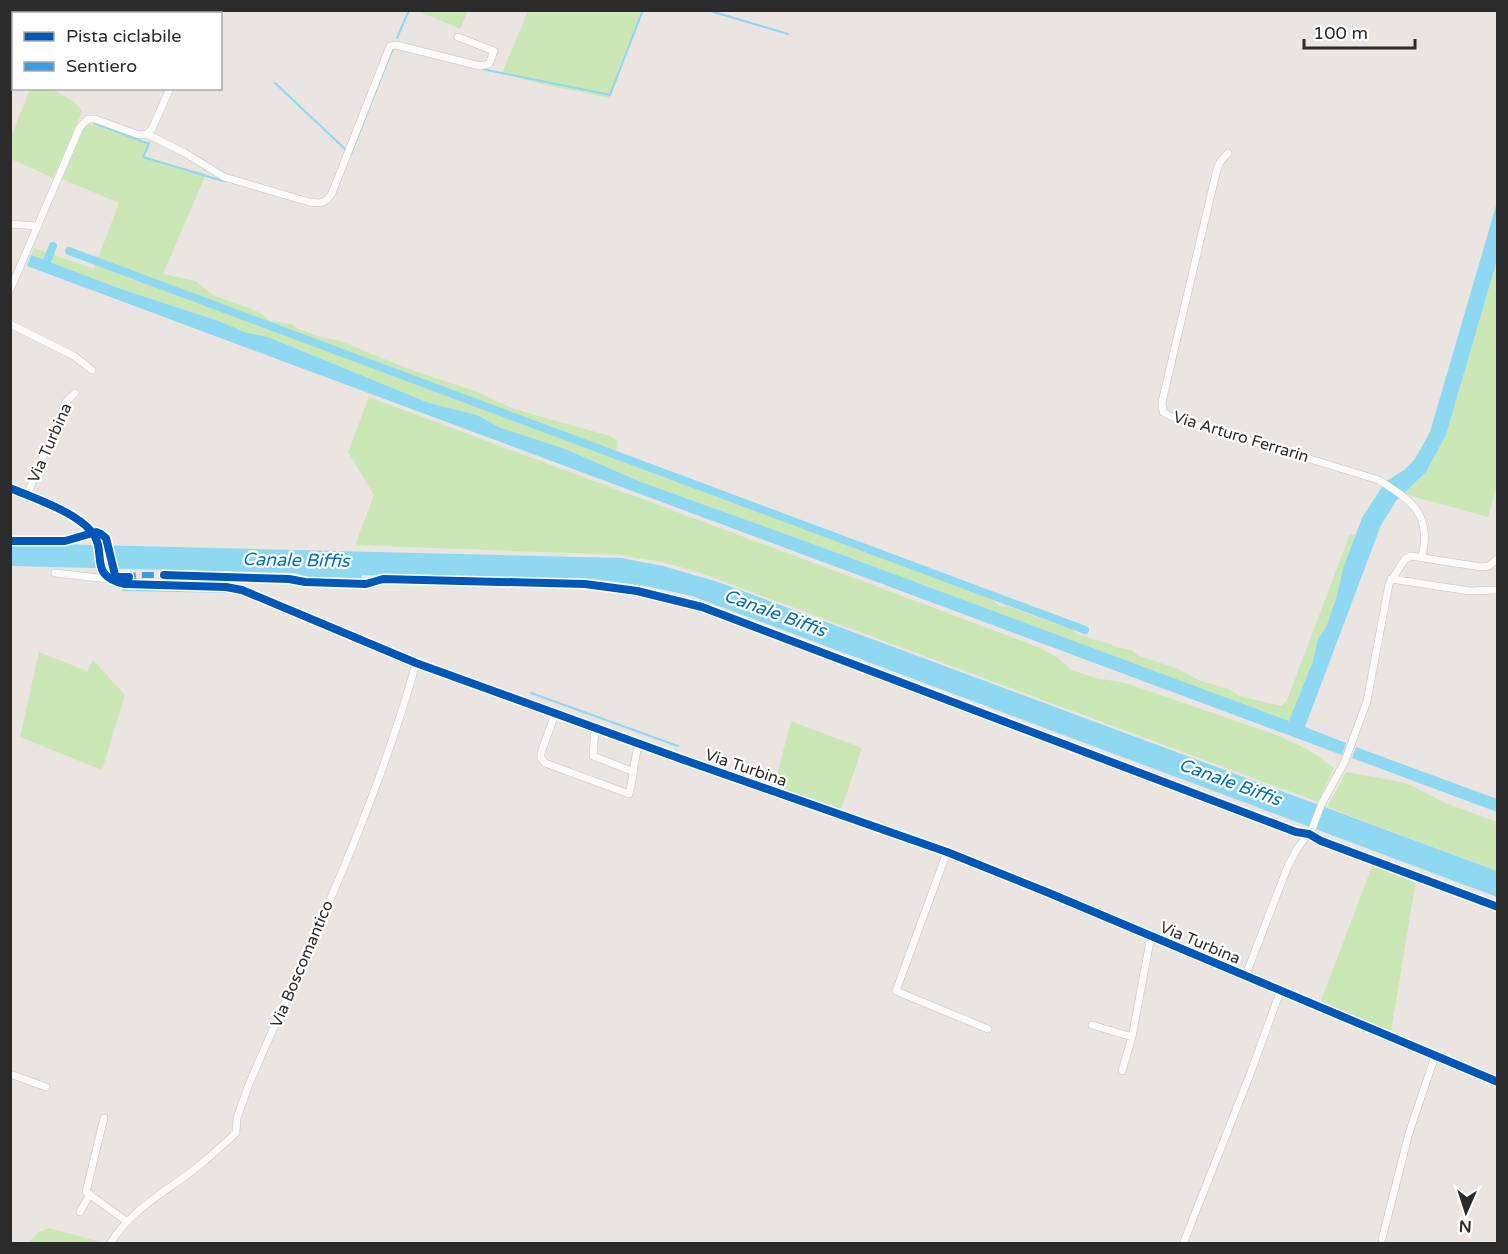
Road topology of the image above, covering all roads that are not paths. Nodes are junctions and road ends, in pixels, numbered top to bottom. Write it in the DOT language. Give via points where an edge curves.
graph roads {
  1 [pos="458,37"];
  2 [pos="169,90"];
  3 [pos="147,134"];
  4 [pos="1228,153"];
  5 [pos="10,224"];
  6 [pos="38,226"];
  7 [pos="10,290"];
  8 [pos="10,324"];
  9 [pos="92,370"];
  10 [pos="75,393"];
  11 [pos="10,488"];
  12 [pos="27,495"];
  13 [pos="1422,557"];
  14 [pos="1496,562"];
  15 [pos="55,573"];
  16 [pos="106,576"];
  17 [pos="1391,579"];
  18 [pos="1496,590"];
  19 [pos="416,663"];
  20 [pos="555,714"];
  21 [pos="596,729"];
  22 [pos="639,744"];
  23 [pos="634,772"];
  24 [pos="947,852"];
  25 [pos="1151,936"];
  26 [pos="1245,977"];
  27 [pos="1280,992"];
  28 [pos="1092,1025"];
  29 [pos="988,1029"];
  30 [pos="1132,1037"];
  31 [pos="1435,1056"];
  32 [pos="1122,1071"];
  33 [pos="10,1074"];
  34 [pos="1497,1082"];
  35 [pos="46,1087"];
  36 [pos="104,1118"];
  37 [pos="90,1194"];
  38 [pos="80,1212"];
  39 [pos="126,1221"];
  40 [pos="1382,1239"];
  41 [pos="110,1244"];
  42 [pos="1183,1244"];
  1 -- 3 [label="street" via="494,51 489,64 480,66 390,46 332,193 322,203 224,177"];
  2 -- 3 [label="street"];
  3 -- 6 [label="street" via="88,119 80,126"];
  4 -- 13 [label="street, Via Arturo Ferrarin" via="1217,169 1162,412 1379,480 1419,513 1426,543"];
  5 -- 6 [label="street"];
  6 -- 7 [label="street"];
  8 -- 9 [label="street" via="74,356"];
  10 -- 12 [label="street, Via Turbina" via="66,402"];
  11 -- 12 [label="street, Via Turbina"];
  12 -- 16 [label="street, Via Turbina" via="79,520 92,532"];
  13 -- 14 [label="street" via="1481,567"];
  13 -- 17 [label="street" via="1405,559"];
  15 -- 16 [label="street, Via Turbina"];
  16 -- 19 [label="street, Via Turbina" via="125,584 242,590"];
  17 -- 18 [label="street" via="1470,591"];
  17 -- 26 [label="street" via="1367,701 1354,737 1312,829 1288,866"];
  19 -- 20 [label="street, Via Turbina"];
  19 -- 39 [label="street, Via Boscomantico" via="404,708 348,856 249,1084 236,1132"];
  20 -- 21 [label="street, Via Turbina"];
  20 -- 23 [label="street" via="541,753 545,764 629,794"];
  21 -- 22 [label="street, Via Turbina"];
  21 -- 23 [label="street" via="593,756"];
  22 -- 23 [label="street"];
  22 -- 24 [label="street, Via Turbina"];
  24 -- 25 [label="street, Via Turbina"];
  24 -- 29 [label="street" via="896,991"];
  25 -- 26 [label="street, Via Turbina"];
  25 -- 30 [label="street, Via Turbina"];
  26 -- 27 [label="street, Via Turbina"];
  27 -- 31 [label="street, Via Turbina"];
  27 -- 42 [label="street"];
  28 -- 30 [label="street"];
  30 -- 32 [label="street, Via Turbina"];
  31 -- 34 [label="street, Via Turbina"];
  31 -- 40 [label="street" via="1409,1133"];
  33 -- 35 [label="street"];
  36 -- 37 [label="street" via="86,1192"];
  37 -- 38 [label="street"];
  37 -- 39 [label="street"];
  39 -- 41 [label="street, Via Boscomantico"];
}
